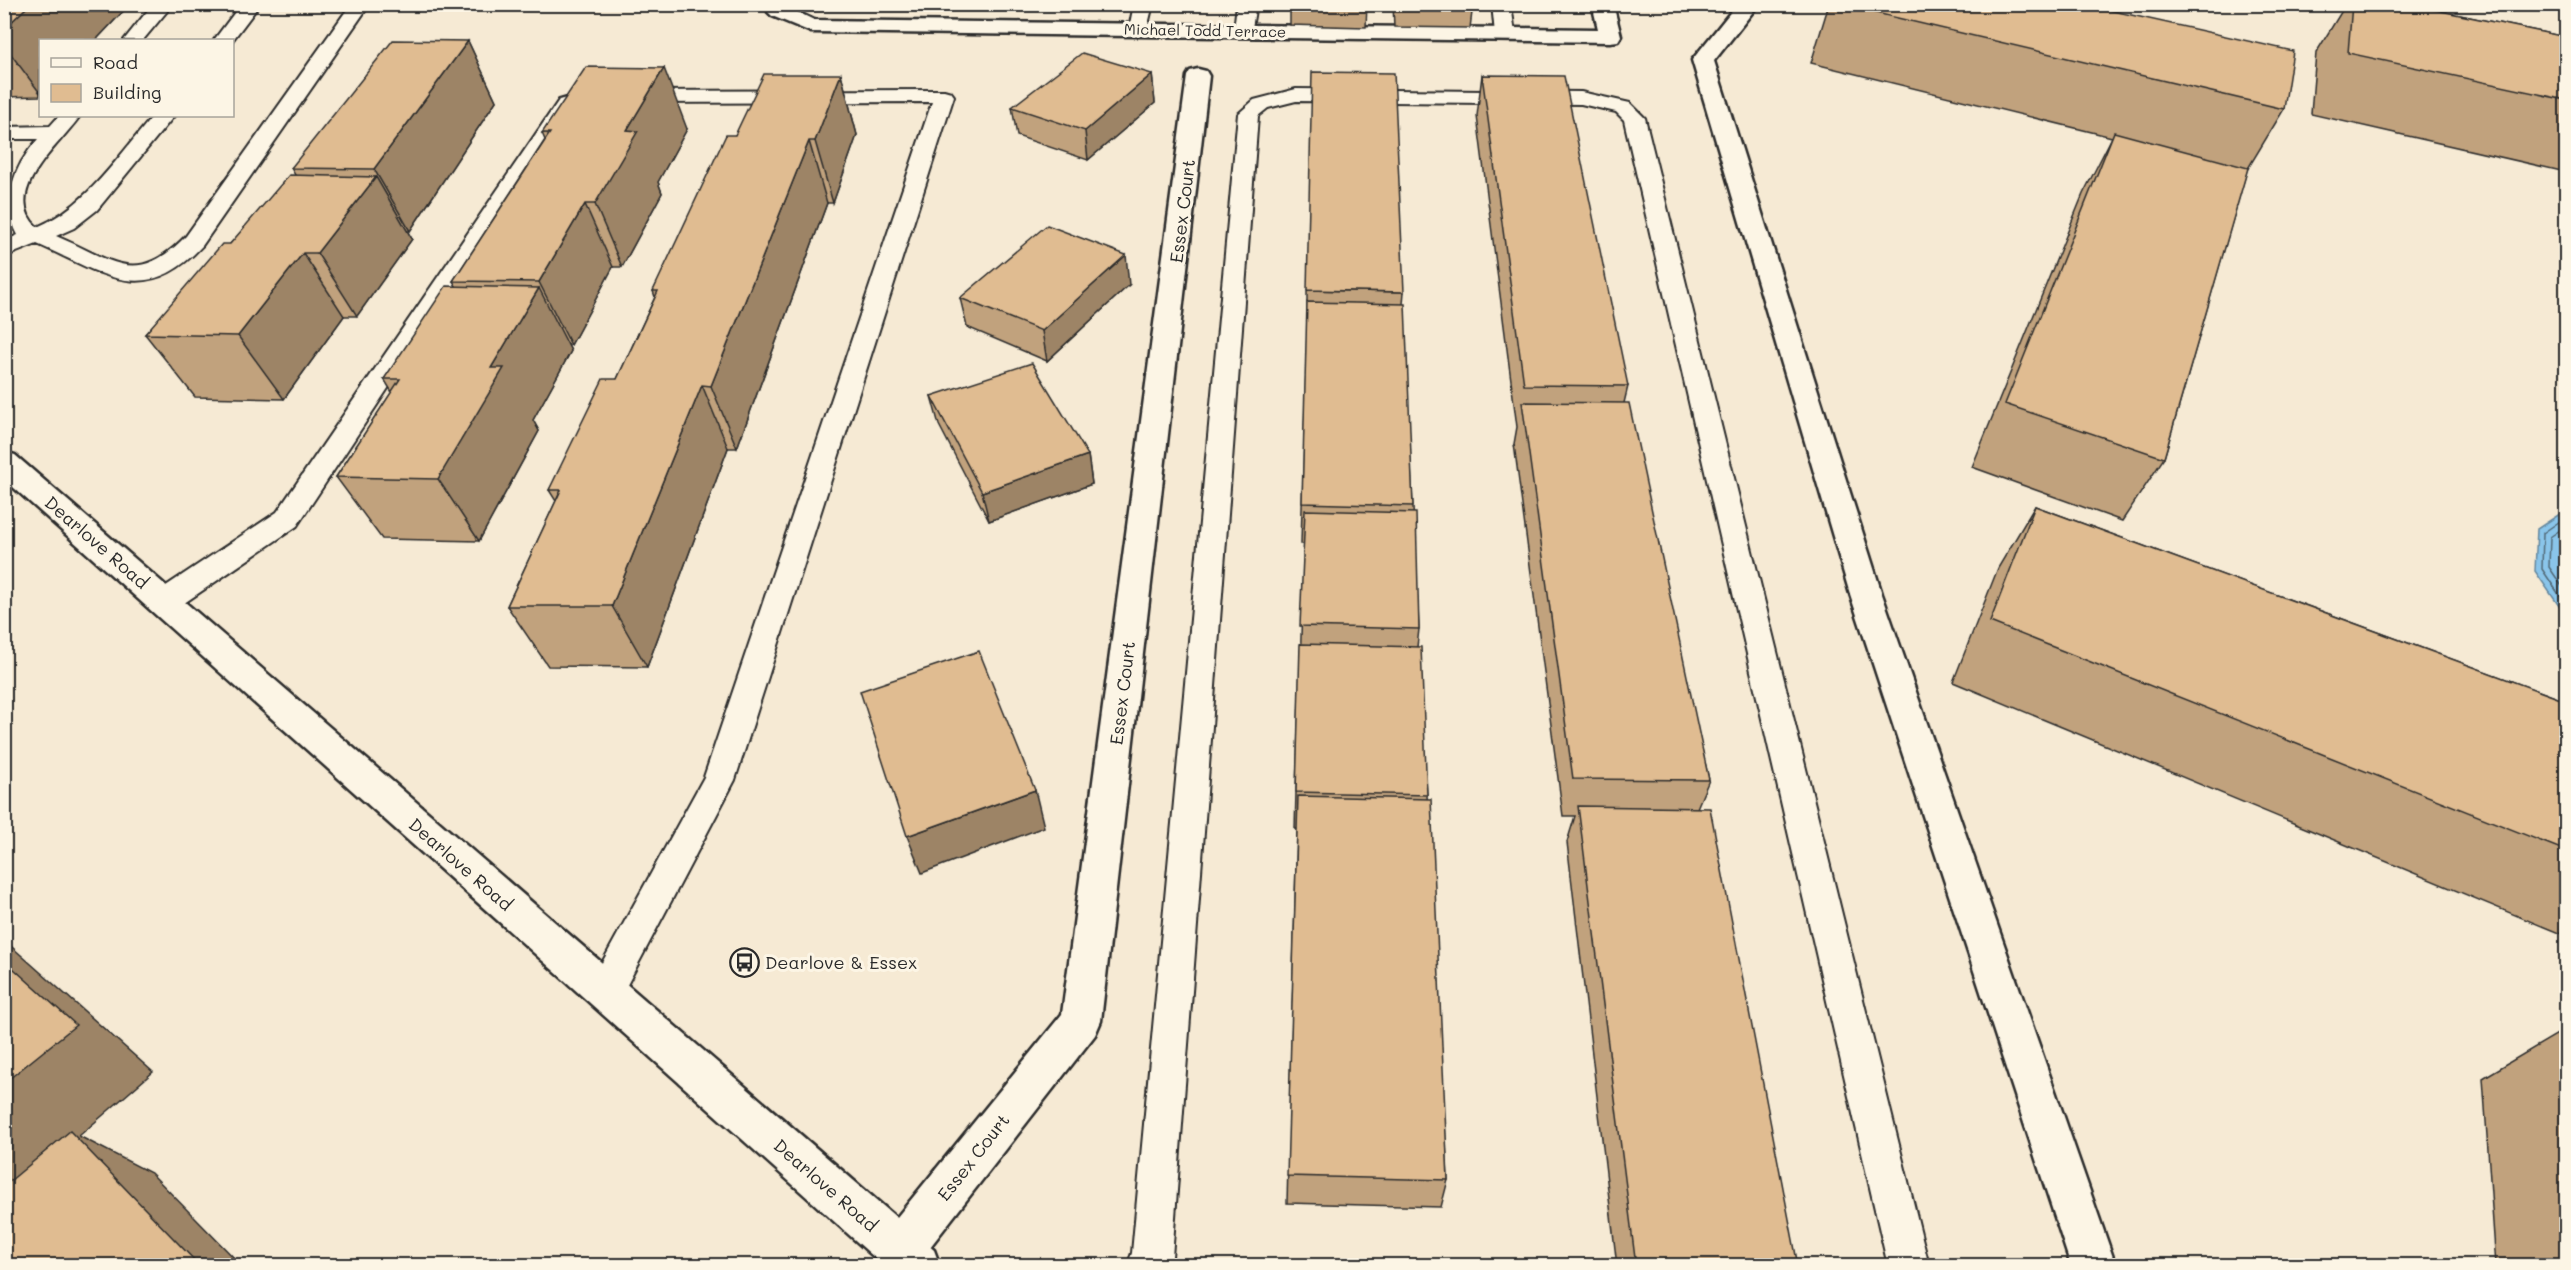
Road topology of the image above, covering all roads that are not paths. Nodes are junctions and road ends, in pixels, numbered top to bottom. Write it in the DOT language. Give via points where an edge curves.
graph roads {
  1 [pos="164,4"];
  2 [pos="251,4"];
  3 [pos="361,4"];
  4 [pos="783,4"];
  5 [pos="1144,4"];
  6 [pos="1247,4"];
  7 [pos="1502,4"];
  8 [pos="1602,4"];
  9 [pos="1749,4"];
  10 [pos="1139,29"];
  11 [pos="1244,30"];
  12 [pos="1505,34"];
  13 [pos="134,39"];
  14 [pos="224,39"];
  15 [pos="1198,76"];
  16 [pos="163,117"];
  17 [pos="63,124"];
  18 [pos="4,133"];
  19 [pos="38,236"];
  20 [pos="4,250"];
  21 [pos="4,462"];
  22 [pos="164,602"];
  23 [pos="605,990"];
  24 [pos="909,1257"];
  25 [pos="1147,1266"];
  26 [pos="1909,1266"];
  27 [pos="2094,1266"];
  1 -- 13 [label="lane"];
  2 -- 14 [label="lane"];
  3 -- 19 [label="lane" via="179,257 166,266 136,274 114,272"];
  4 -- 10 [label="street, Michael Todd Terrace" via="779,12 811,26"];
  5 -- 10 [label="lane"];
  6 -- 11 [label="lane"];
  7 -- 12 [label="lane"];
  8 -- 12 [label="street, Michael Todd Terrace" via="1610,36"];
  9 -- 27 [label="street" via="1703,60 1866,594"];
  10 -- 11 [label="street, Michael Todd Terrace"];
  11 -- 12 [label="street, Michael Todd Terrace"];
  15 -- 24 [label="street, Essex Court" via="1081,1021"];
  16 -- 19 [label="lane" via="89,205 66,223"];
  17 -- 18 [label="lane"];
  17 -- 19 [label="lane" via="16,183 16,219"];
  19 -- 20 [label="lane"];
  21 -- 22 [label="street, Dearlove Road"];
  22 -- 23 [label="street, Dearlove Road"];
  22 -- 23 [label="lane" via="287,519 571,97 944,96 719,780"];
  23 -- 24 [label="street, Dearlove Road"];
  25 -- 26 [label="lane" via="1152,1257 1248,114 1276,99 1325,94 1581,98 1623,107 1634,118"];
}
